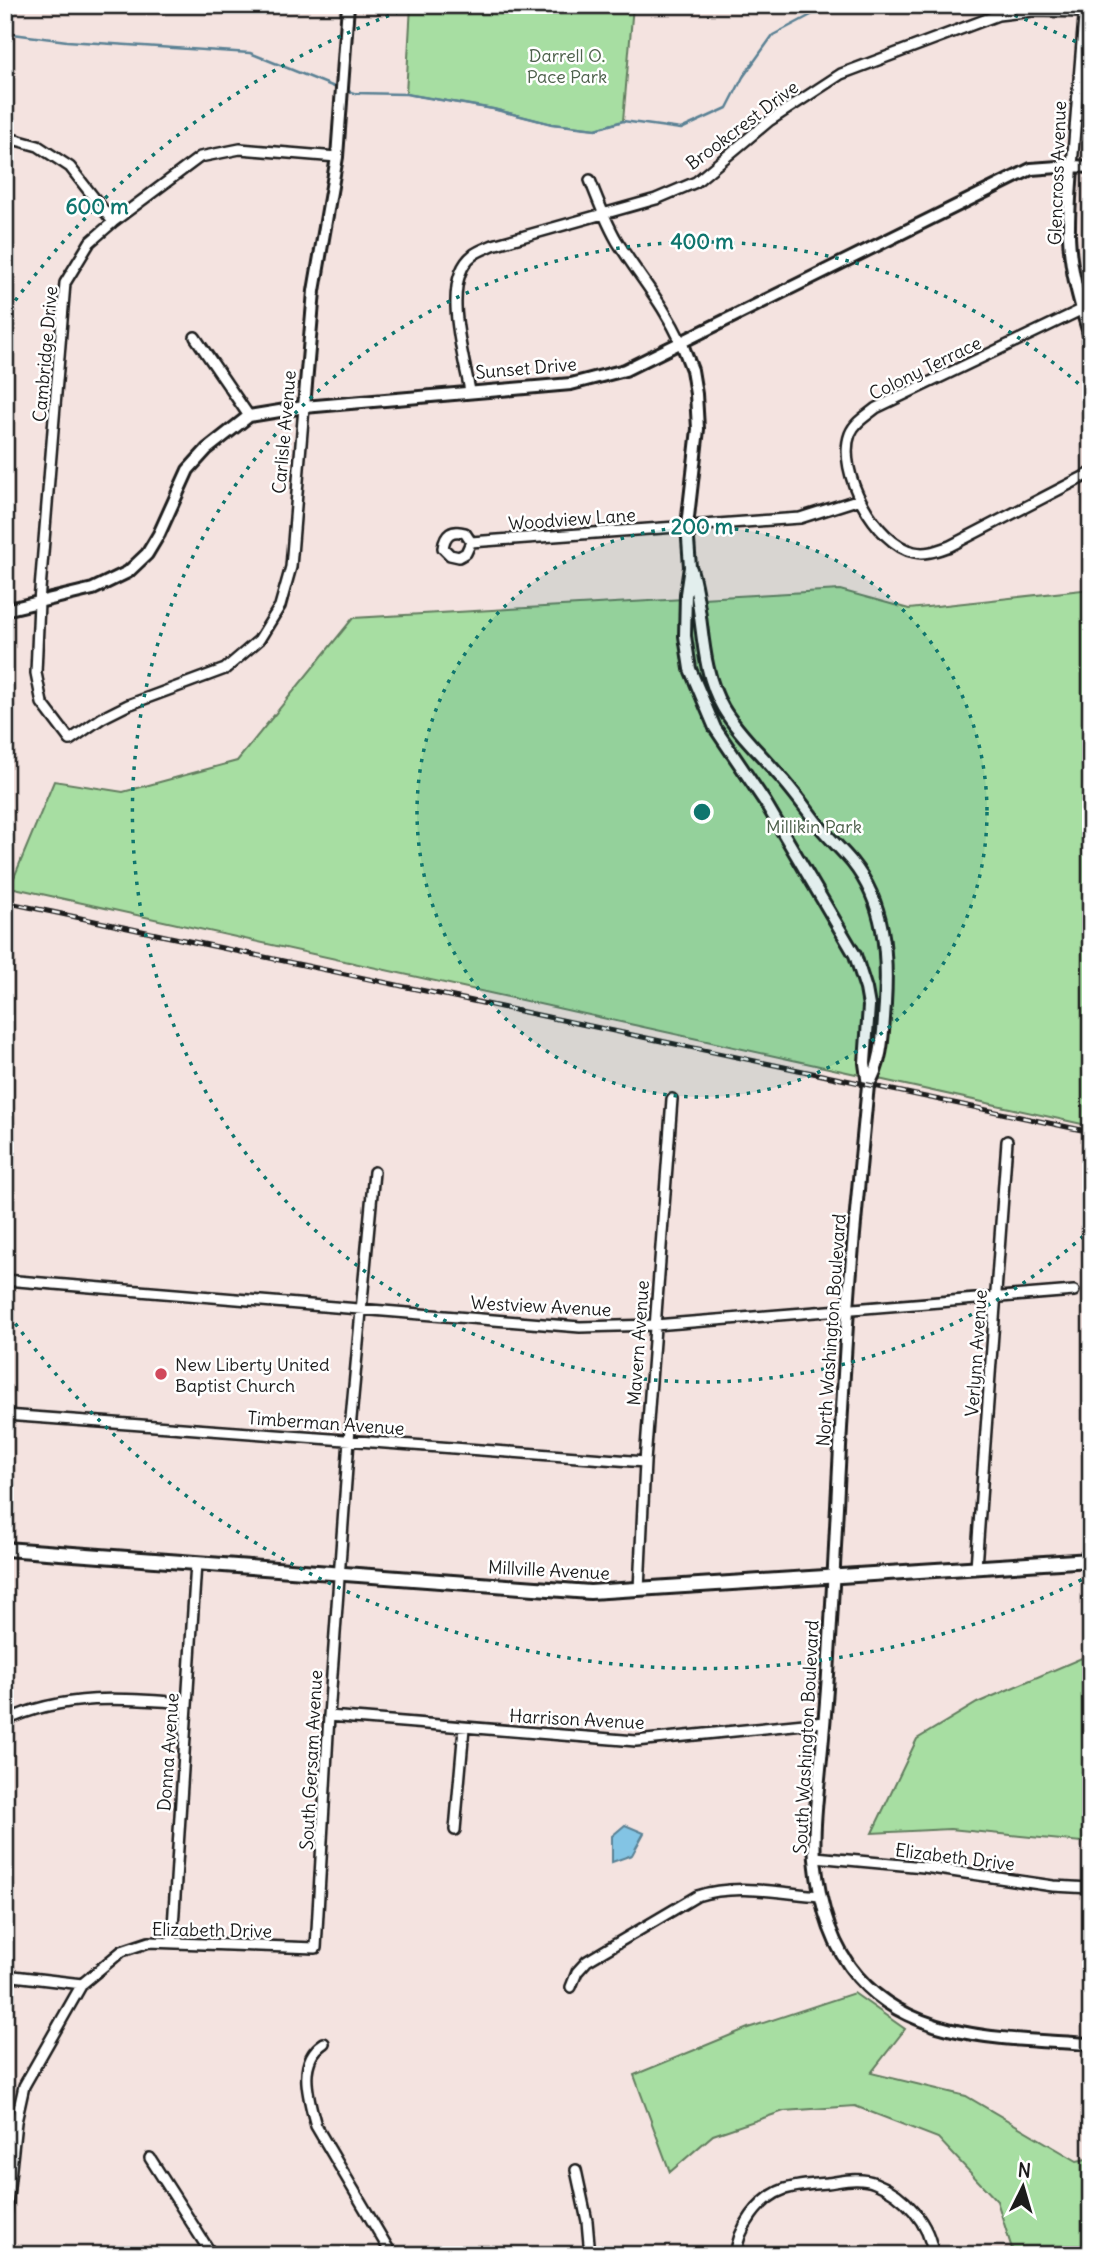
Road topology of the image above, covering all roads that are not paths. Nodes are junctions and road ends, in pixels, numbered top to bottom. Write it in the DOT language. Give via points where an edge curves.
graph roads {
  1 [pos="348,5"];
  2 [pos="1084,9"];
  3 [pos="5,136"];
  4 [pos="337,157"];
  5 [pos="1072,166"];
  6 [pos="1091,167"];
  7 [pos="590,180"];
  8 [pos="603,214"];
  9 [pos="113,222"];
  10 [pos="1081,310"];
  11 [pos="195,337"];
  12 [pos="1091,340"];
  13 [pos="682,344"];
  14 [pos="470,391"];
  15 [pos="304,407"];
  16 [pos="249,416"];
  17 [pos="1091,473"];
  18 [pos="860,499"];
  19 [pos="687,526"];
  20 [pos="471,542"];
  21 [pos="690,567"];
  22 [pos="39,602"];
  23 [pos="5,610"];
  24 [pos="70,740"];
  25 [pos="867,1085"];
  26 [pos="672,1099"];
  27 [pos="1007,1141"];
  28 [pos="374,1172"];
  29 [pos="5,1280"];
  30 [pos="1074,1291"];
  31 [pos="997,1299"];
  32 [pos="361,1310"];
  33 [pos="848,1310"];
  34 [pos="655,1325"];
  35 [pos="5,1415"];
  36 [pos="349,1440"];
  37 [pos="645,1462"];
  38 [pos="5,1549"];
  39 [pos="1091,1560"];
  40 [pos="196,1563"];
  41 [pos="976,1567"];
  42 [pos="340,1574"];
  43 [pos="832,1577"];
  44 [pos="639,1590"];
  45 [pos="187,1703"];
  46 [pos="329,1716"];
  47 [pos="5,1721"];
  48 [pos="824,1722"];
  49 [pos="464,1728"];
  50 [pos="455,1830"];
  51 [pos="815,1857"];
  52 [pos="1091,1888"];
  53 [pos="820,1896"];
  54 [pos="172,1943"];
  55 [pos="316,1948"];
  56 [pos="5,1975"];
  57 [pos="82,1984"];
  58 [pos="570,1987"];
  59 [pos="324,2043"];
  60 [pos="1091,2044"];
  61 [pos="150,2158"];
  62 [pos="576,2170"];
  63 [pos="5,2224"];
  64 [pos="212,2255"];
  65 [pos="393,2255"];
  66 [pos="590,2255"];
  67 [pos="736,2255"];
  68 [pos="933,2255"];
  1 -- 4 [label="street, Carlisle Avenue"];
  2 -- 5 [label="street, Glencross Avenue"];
  2 -- 8 [label="street, Brookcrest Drive" via="998,15 841,74 769,121 696,182"];
  3 -- 9 [label="street" via="38,146 70,167"];
  4 -- 9 [label="street, Cambridge Drive" via="240,149 200,157"];
  4 -- 15 [label="street, Carlisle Avenue" via="314,291"];
  5 -- 6 [label="street, Sunset Drive"];
  5 -- 10 [label="street, Glencross Avenue" via="1069,229"];
  5 -- 13 [label="street, Sunset Drive" via="1031,169 997,184"];
  7 -- 8 [label="street, North Washington Boulevard"];
  8 -- 13 [label="street, North Washington Boulevard"];
  8 -- 14 [label="street, Brookcrest Drive" via="472,255 456,290"];
  9 -- 22 [label="street, Cambridge Drive" via="90,242 65,283"];
  10 -- 12 [label="street, Glencross Avenue"];
  10 -- 18 [label="street, Colony Terrace" via="876,408 856,424 847,450"];
  11 -- 16 [label="street"];
  13 -- 14 [label="street, Sunset Drive" via="625,370 571,384"];
  13 -- 19 [label="street, North Washington Boulevard" via="692,370 698,429"];
  14 -- 15 [label="street, Sunset Drive"];
  15 -- 16 [label="street, Sunset Drive"];
  15 -- 24 [label="street, Carlisle Avenue" via="291,566 280,606 259,640 225,669 128,705"];
  16 -- 22 [label="street, Sunset Drive" via="188,470 159,534 128,572 93,589"];
  17 -- 18 [label="street" via="926,554 895,545 882,534"];
  18 -- 19 [label="street, Woodview Lane" via="800,518"];
  19 -- 20 [label="street, Woodview Lane"];
  19 -- 21 [label="street, North Washington Boulevard"];
  21 -- 25 [label="street, North Washington Boulevard" via="685,636 690,669 715,728 800,858 855,955 869,1006"];
  21 -- 25 [label="street, North Washington Boulevard" via="698,593 706,668 723,708 854,864 881,921 887,976 877,1069"];
  22 -- 23 [label="street, Sunset Drive"];
  22 -- 24 [label="street, Cambridge Drive" via="38,690 42,703"];
  25 -- 33 [label="street, North Washington Boulevard"];
  26 -- 34 [label="street, Mavern Avenue"];
  27 -- 31 [label="street, Verlynn Avenue"];
  28 -- 32 [label="street, South Gersam Avenue"];
  29 -- 32 [label="street, Westview Avenue"];
  30 -- 31 [label="street, Westview Avenue"];
  31 -- 33 [label="street, Westview Avenue"];
  31 -- 41 [label="street, Verlynn Avenue"];
  32 -- 34 [label="street, Westview Avenue" via="580,1327"];
  32 -- 36 [label="street, South Gersam Avenue"];
  33 -- 34 [label="street, Westview Avenue"];
  33 -- 43 [label="street, North Washington Boulevard"];
  34 -- 37 [label="street, Mavern Avenue"];
  35 -- 36 [label="street, Timberman Avenue"];
  36 -- 37 [label="street, Timberman Avenue"];
  36 -- 42 [label="street, South Gersam Avenue"];
  37 -- 44 [label="street, Mavern Avenue"];
  38 -- 40 [label="main road, Millville Avenue"];
  39 -- 41 [label="main road, Millville Avenue"];
  40 -- 42 [label="main road, Millville Avenue"];
  40 -- 45 [label="street, Donna Avenue"];
  41 -- 43 [label="main road, Millville Avenue"];
  42 -- 44 [label="main road, Millville Avenue" via="590,1592"];
  42 -- 46 [label="street, South Gersam Avenue"];
  43 -- 44 [label="main road, Millville Avenue"];
  43 -- 48 [label="street, South Washington Boulevard"];
  45 -- 47 [label="street" via="76,1700 38,1707"];
  45 -- 54 [label="street, Donna Avenue"];
  46 -- 49 [label="street, Harrison Avenue"];
  46 -- 55 [label="street, South Gersam Avenue"];
  48 -- 49 [label="street, Harrison Avenue" via="636,1741"];
  48 -- 51 [label="street, South Washington Boulevard"];
  49 -- 50 [label="street"];
  51 -- 52 [label="street, Elizabeth Drive"];
  51 -- 53 [label="street, South Washington Boulevard"];
  53 -- 58 [label="street" via="731,1889 697,1896 587,1961"];
  53 -- 60 [label="street, South Washington Boulevard" via="835,1941 858,1978 885,2001 921,2021 992,2037"];
  54 -- 55 [label="street, Elizabeth Drive"];
  54 -- 57 [label="street, Elizabeth Drive" via="149,1942 122,1951"];
  56 -- 57 [label="street"];
  57 -- 63 [label="street, Elizabeth Drive" via="24,2086"];
  59 -- 65 [label="street" via="311,2055 308,2067 309,2102 316,2126"];
  61 -- 64 [label="street"];
  62 -- 66 [label="street"];
  67 -- 68 [label="street" via="744,2228 772,2195 854,2179 874,2182 911,2207 925,2229"];
}
